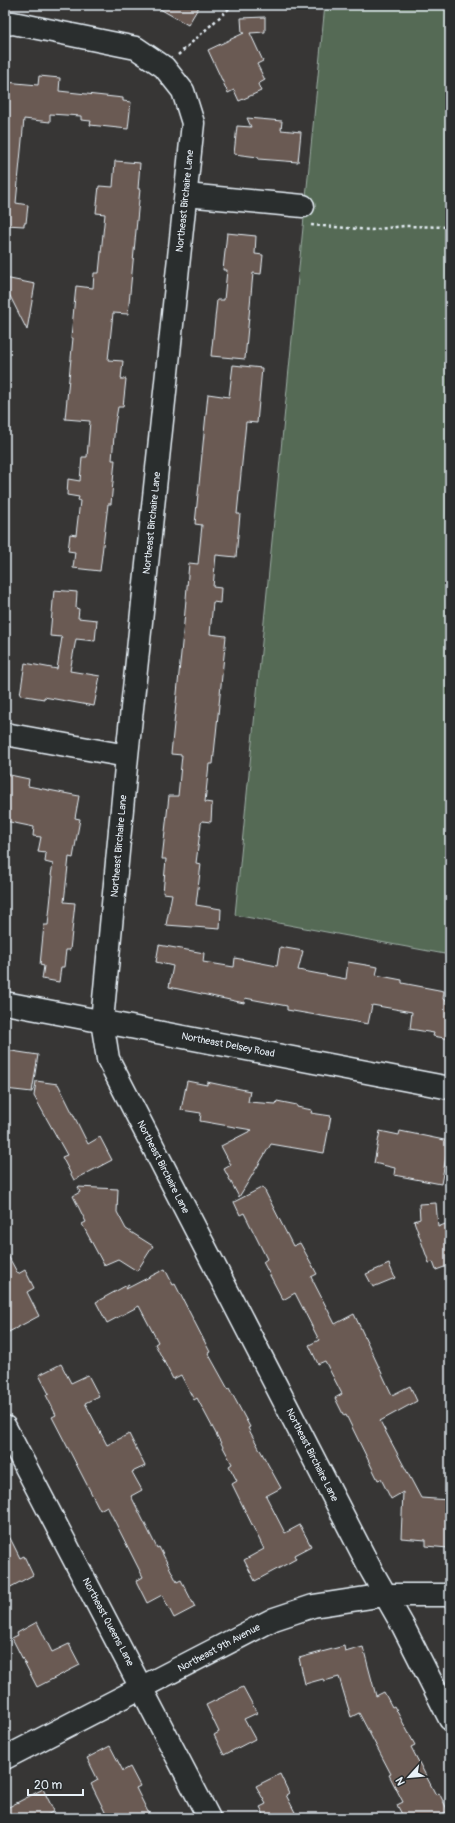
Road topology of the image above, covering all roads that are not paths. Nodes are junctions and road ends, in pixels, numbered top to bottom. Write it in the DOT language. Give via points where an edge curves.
graph roads {
  1 [pos="5,24"];
  2 [pos="186,195"];
  3 [pos="304,215"];
  4 [pos="5,734"];
  5 [pos="127,756"];
  6 [pos="5,1003"];
  7 [pos="102,1020"];
  8 [pos="450,1088"];
  9 [pos="5,1427"];
  10 [pos="385,1595"];
  11 [pos="450,1595"];
  12 [pos="142,1688"];
  13 [pos="450,1719"];
  14 [pos="5,1758"];
  15 [pos="209,1818"];
  1 -- 2 [label="street, Northeast Birchaire Lane" via="13,23 136,48 164,67 183,91 193,123"];
  2 -- 3 [label="street"];
  2 -- 5 [label="street, Northeast Birchaire Lane"];
  4 -- 5 [label="street"];
  5 -- 7 [label="street, Northeast Birchaire Lane"];
  6 -- 7 [label="street, Northeast Delsey Road"];
  7 -- 8 [label="street, Northeast Delsey Road"];
  7 -- 10 [label="street, Northeast Birchaire Lane" via="108,1059"];
  9 -- 12 [label="street, Northeast Queens Lane"];
  10 -- 11 [label="street, Northeast 9th Avenue"];
  10 -- 12 [label="street, Northeast 9th Avenue" via="313,1606 274,1619"];
  10 -- 13 [label="street, Northeast Birchaire Lane"];
  12 -- 14 [label="street, Northeast 9th Avenue"];
  12 -- 15 [label="street, Northeast Queens Lane"];
}
